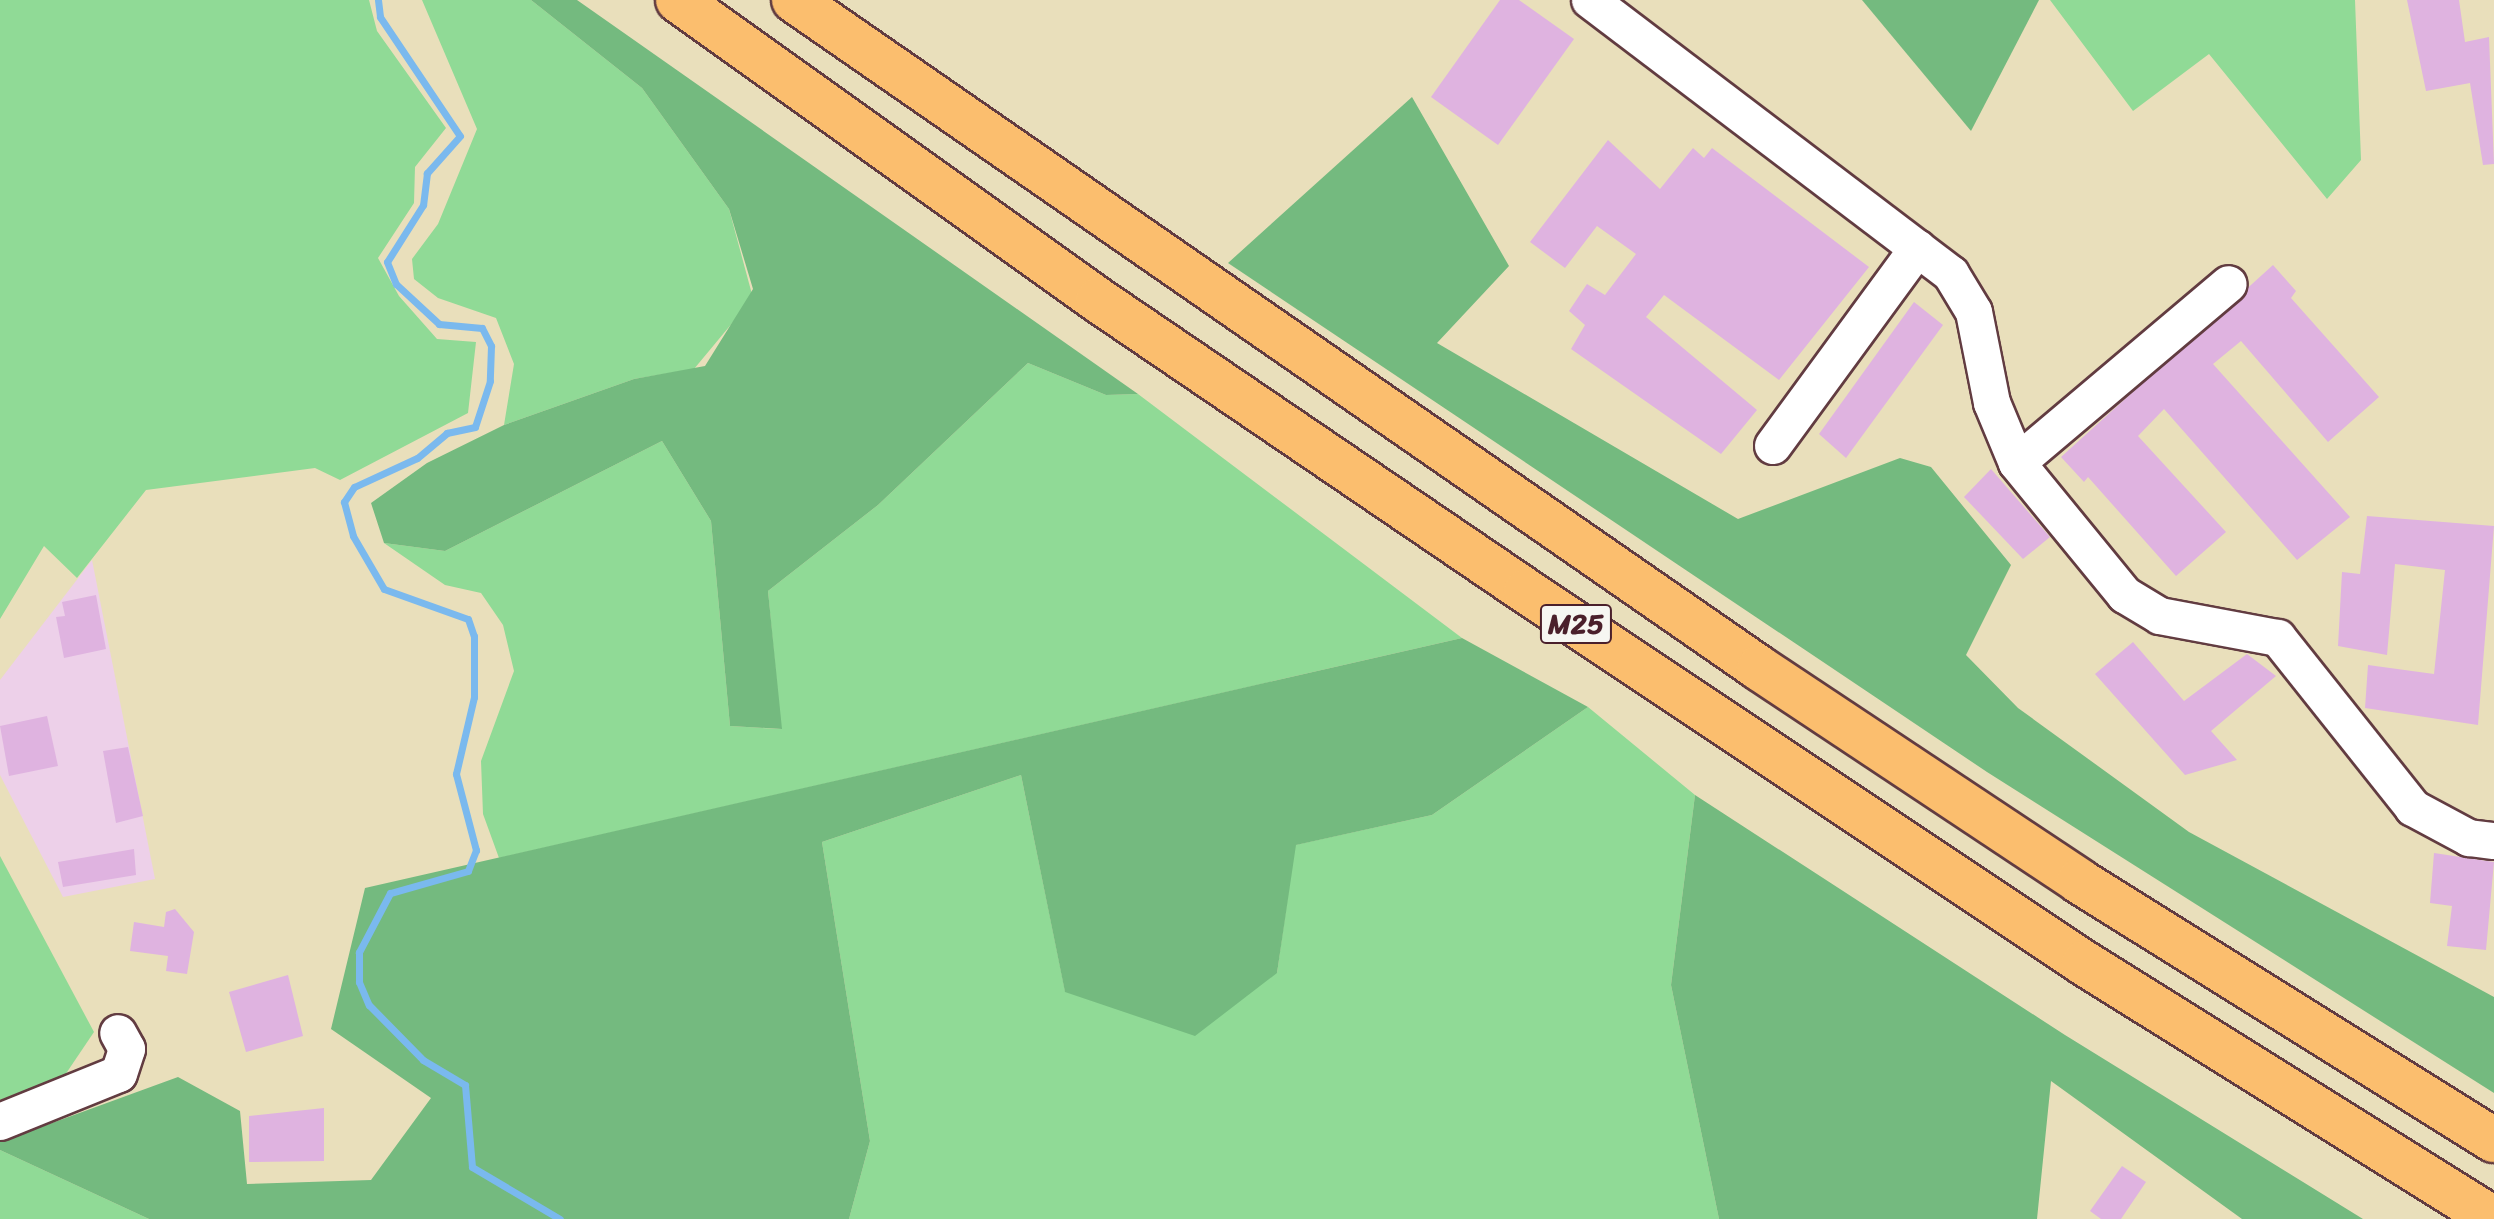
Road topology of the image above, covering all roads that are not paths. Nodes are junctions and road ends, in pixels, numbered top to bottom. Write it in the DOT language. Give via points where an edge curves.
graph roads {
  1 [pos="678,0"];
  2 [pos="794,0"];
  3 [pos="1590,0"];
  4 [pos="1918,248"];
  5 [pos="2229,284"];
  6 [pos="1773,446"];
  7 [pos="2017,463"];
  8 [pos="2494,841"];
  9 [pos="118,1033"];
  10 [pos="0,1122"];
  11 [pos="2494,1140"];
  12 [pos="2494,1219"];
  1 -- 12 [label="highway, M25" via="1098,300 1526,591 2084,963"];
  2 -- 11 [label="highway, M25" via="1772,676 2079,881"];
  3 -- 4 [label="street"];
  4 -- 6 [label="street"];
  4 -- 7 [label="street" via="1951,274 1974,312 1992,403"];
  5 -- 7 [label="street"];
  7 -- 8 [label="street" via="2125,595 2160,616 2278,638 2413,808 2469,838"];
  9 -- 10 [label="street" via="127,1049 119,1074"];
}
